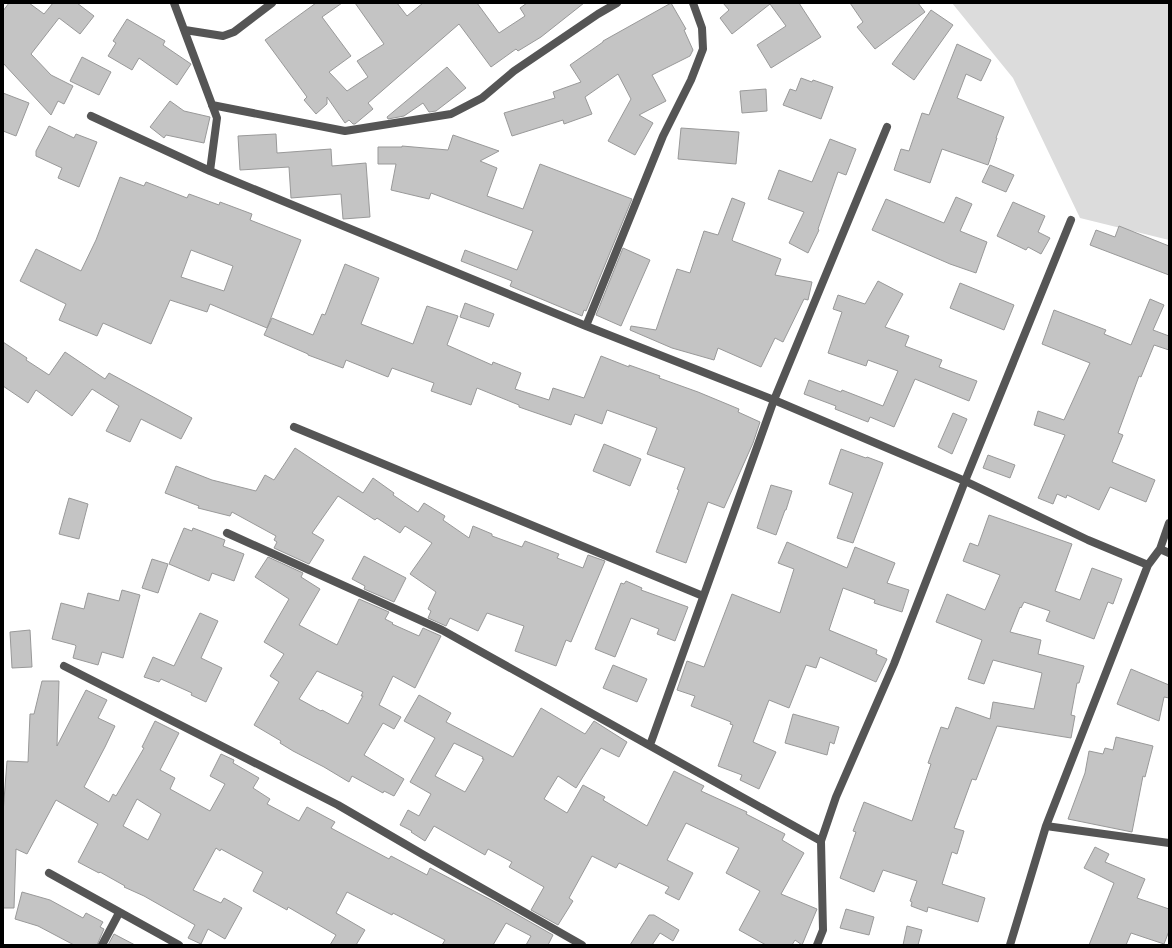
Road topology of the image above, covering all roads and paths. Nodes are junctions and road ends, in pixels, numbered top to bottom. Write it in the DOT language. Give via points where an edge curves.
graph roads {
  1 [pos="174,3"];
  2 [pos="272,3"];
  3 [pos="617,3"];
  4 [pos="693,3"];
  5 [pos="185,30"];
  6 [pos="212,105"];
  7 [pos="91,116"];
  8 [pos="887,127"];
  9 [pos="210,171"];
  10 [pos="1071,220"];
  11 [pos="586,326"];
  12 [pos="774,400"];
  13 [pos="294,427"];
  14 [pos="965,481"];
  15 [pos="1169,522"];
  16 [pos="227,532"];
  17 [pos="1160,549"];
  18 [pos="1169,553"];
  19 [pos="1148,565"];
  20 [pos="703,596"];
  21 [pos="64,666"];
  22 [pos="650,745"];
  23 [pos="1046,826"];
  24 [pos="821,841"];
  25 [pos="1169,843"];
  26 [pos="49,873"];
  27 [pos="119,913"];
  28 [pos="102,945"];
  29 [pos="179,945"];
  30 [pos="582,945"];
  31 [pos="817,945"];
  32 [pos="1010,945"];
  1 -- 5 [label="street"];
  2 -- 5 [label="street" via="234,32 222,36"];
  3 -- 6 [label="street" via="514,71 482,98 451,114 345,131"];
  4 -- 11 [label="street" via="702,28 703,49 691,80 663,136"];
  5 -- 6 [label="street"];
  6 -- 9 [label="street" via="217,118"];
  7 -- 9 [label="street"];
  8 -- 12 [label="street"];
  9 -- 11 [label="street"];
  10 -- 14 [label="street"];
  11 -- 12 [label="street"];
  12 -- 14 [label="street"];
  12 -- 20 [label="street"];
  13 -- 20 [label="street"];
  14 -- 19 [label="street" via="1088,540"];
  14 -- 24 [label="street" via="894,664 836,797"];
  15 -- 17 [label="street"];
  16 -- 22 [label="street" via="442,630"];
  17 -- 18 [label="street"];
  17 -- 19 [label="street"];
  19 -- 23 [label="street"];
  20 -- 22 [label="street"];
  21 -- 30 [label="street" via="338,805"];
  22 -- 24 [label="street"];
  23 -- 25 [label="street"];
  23 -- 32 [label="street"];
  24 -- 31 [label="street" via="823,930"];
  26 -- 27 [label="street"];
  27 -- 28 [label="street"];
  27 -- 29 [label="street"];
}
